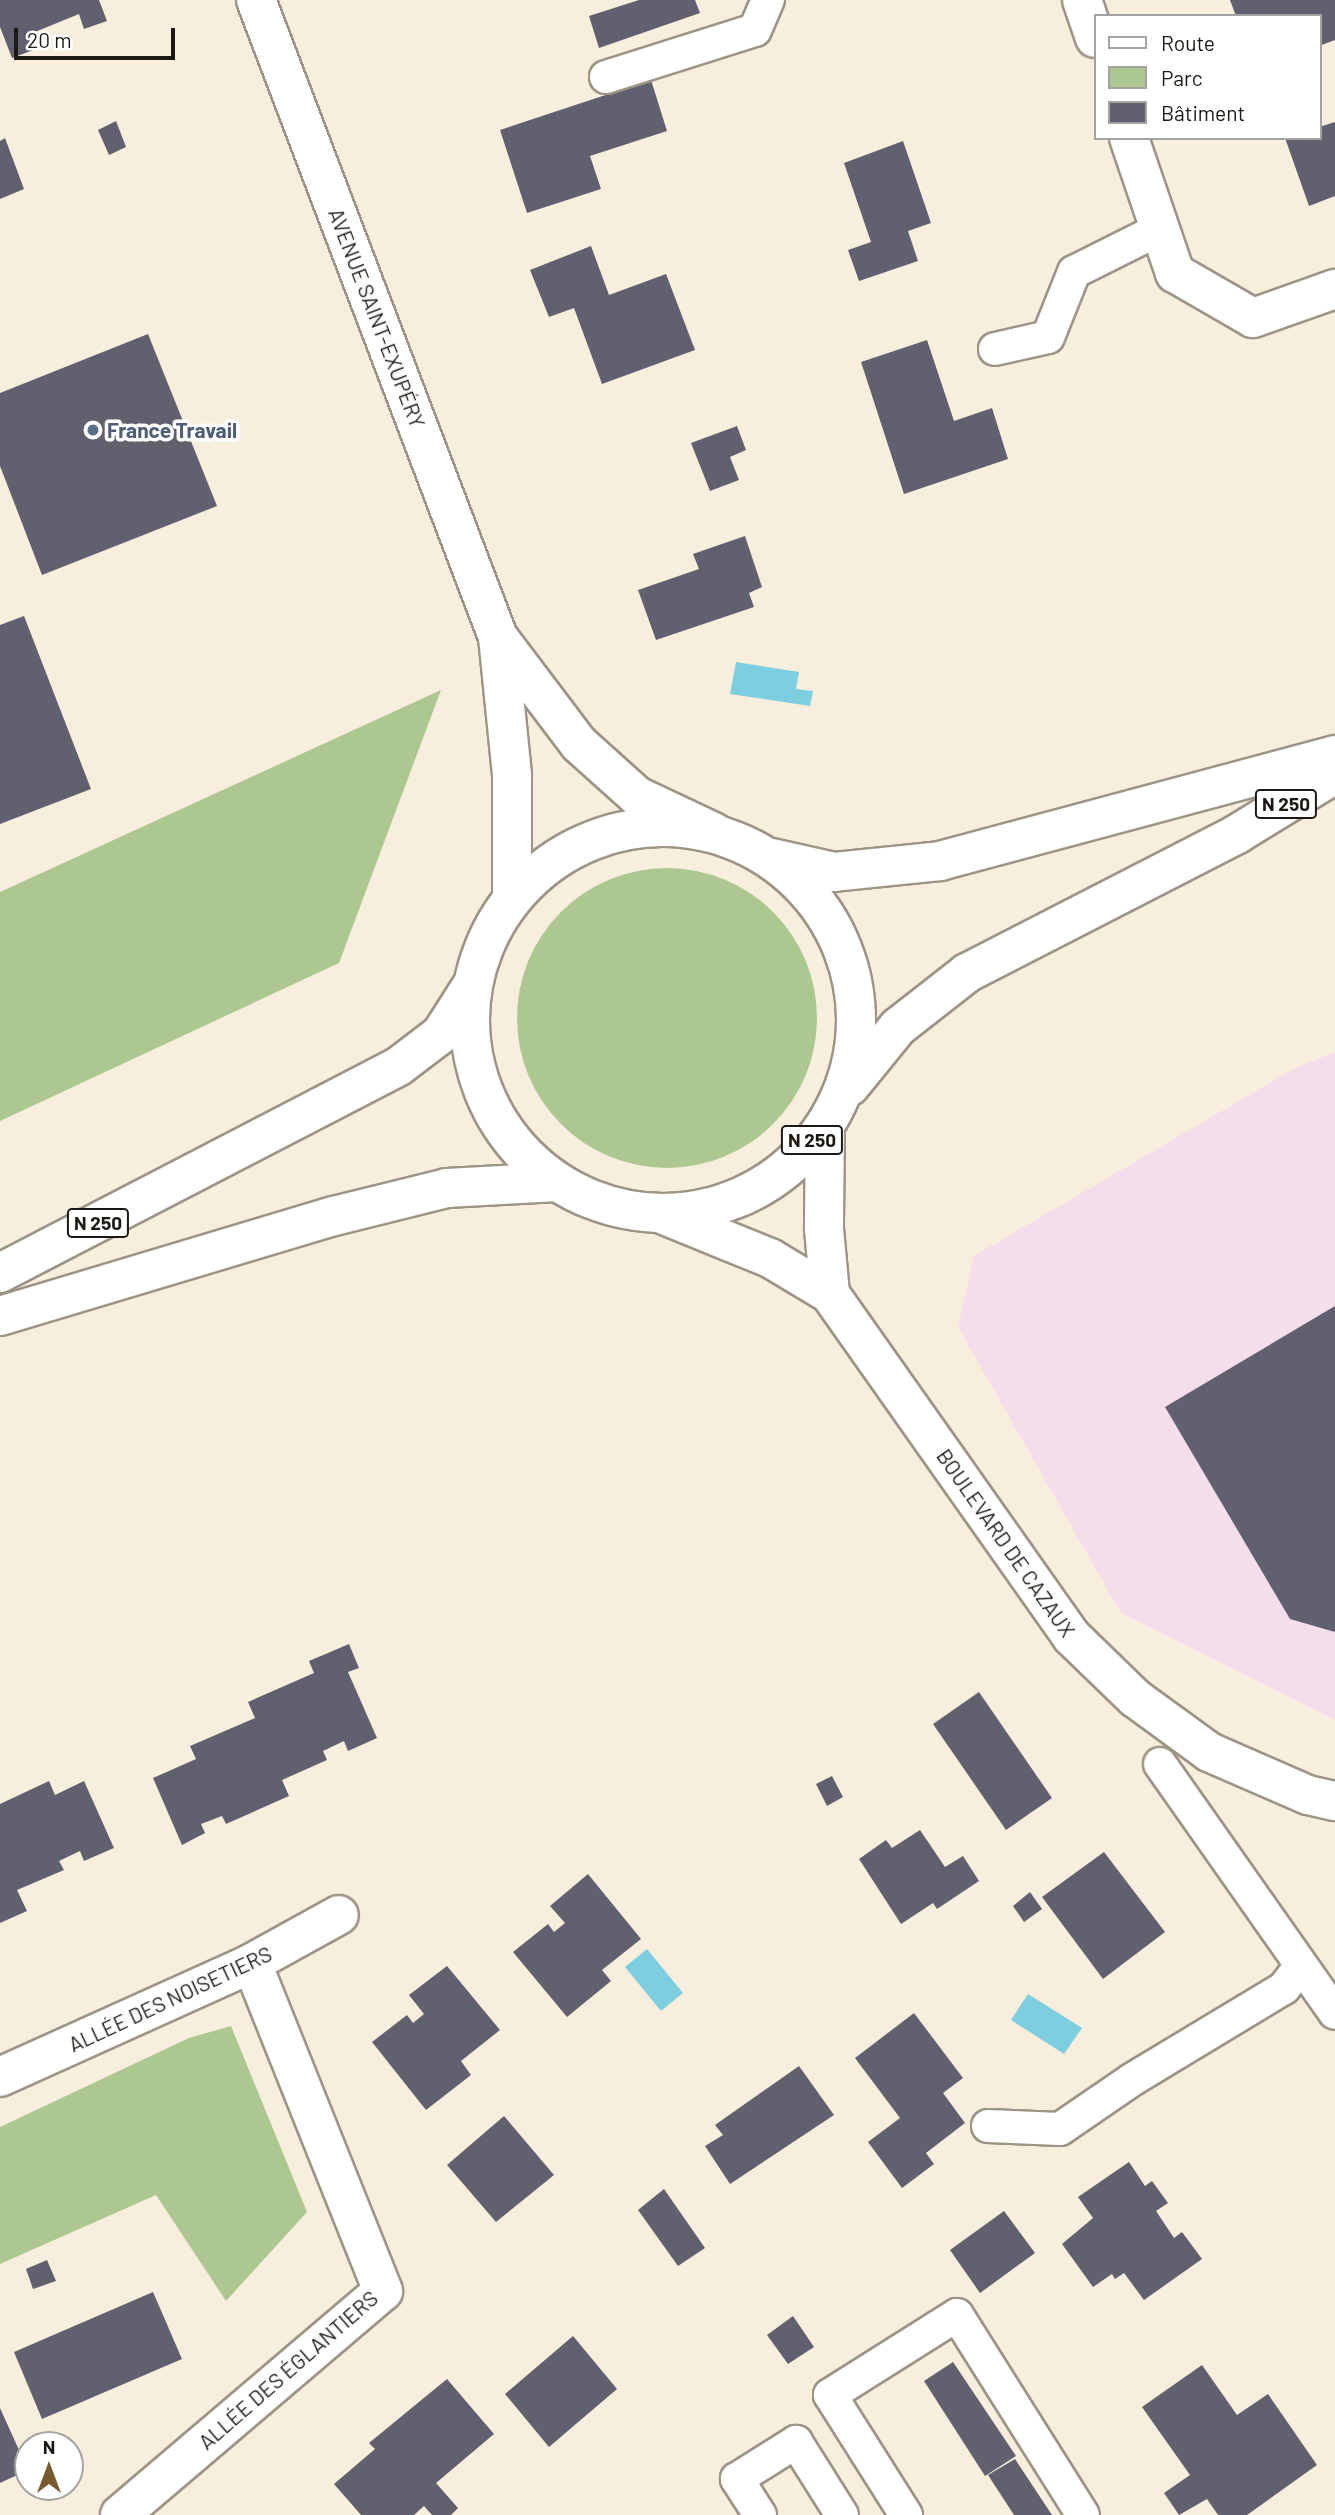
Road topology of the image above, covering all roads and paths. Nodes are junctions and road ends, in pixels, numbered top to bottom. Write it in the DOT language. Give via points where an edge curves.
graph roads {
  1 [pos="256,0"];
  2 [pos="768,0"];
  3 [pos="1082,0"];
  4 [pos="1094,35"];
  5 [pos="606,77"];
  6 [pos="1130,140"];
  7 [pos="1160,229"];
  8 [pos="1335,289"];
  9 [pos="995,349"];
  10 [pos="498,637"];
  11 [pos="1335,755"];
  12 [pos="1335,774"];
  13 [pos="713,832"];
  14 [pos="767,857"];
  15 [pos="512,898"];
  16 [pos="471,985"];
  17 [pos="832,1112"];
  18 [pos="557,1182"];
  19 [pos="659,1213"];
  20 [pos="0,1273"];
  21 [pos="831,1294"];
  22 [pos="0,1316"];
  23 [pos="1160,1764"];
  24 [pos="1335,1801"];
  25 [pos="339,1915"];
  26 [pos="252,1963"];
  27 [pos="1299,1968"];
  28 [pos="1335,2013"];
  29 [pos="0,2077"];
  30 [pos="988,2126"];
  31 [pos="120,2515"];
  32 [pos="760,2515"];
  33 [pos="842,2515"];
  34 [pos="906,2515"];
  35 [pos="1083,2515"];
  1 -- 10 [label="main road, AVENUE SAINT-EXUPÉRY"];
  2 -- 5 [label="lane" via="755,30"];
  3 -- 4 [label="main road"];
  6 -- 7 [label="main road"];
  7 -- 8 [label="main road" via="1175,273 1253,318"];
  7 -- 9 [label="lane" via="1074,272 1048,337"];
  10 -- 13 [label="main road, AVENUE SAINT-EXUPÉRY" via="579,744 637,796"];
  10 -- 15 [label="main road, AVENUE SAINT-EXUPÉRY" via="512,776"];
  11 -- 14 [label="main road, N 250" via="940,861 834,872"];
  12 -- 17 [label="main road, N 250" via="1237,834 967,973 898,1027"];
  13 -- 14 [label="main road, N 250"];
  13 -- 15 [label="main road, N 250" via="658,826 603,835 553,860"];
  14 -- 17 [label="main road, N 250" via="809,892 839,939 855,992 855,1046"];
  15 -- 16 [label="main road, N 250" via="486,939"];
  16 -- 18 [label="main road, N 250" via="470,1042 484,1096 514,1144"];
  16 -- 20 [label="main road, N 250" via="442,1034 399,1066"];
  17 -- 19 [label="main road, N 250" via="793,1163 753,1190 708,1208"];
  17 -- 21 [label="main road, BOULEVARD DE CAZAUX" via="824,1229"];
  18 -- 19 [label="main road, N 250" via="606,1205"];
  18 -- 22 [label="main road, N 250" via="435,1191 334,1216"];
  19 -- 21 [label="main road, BOULEVARD DE CAZAUX" via="770,1258"];
  21 -- 24 [label="main road, BOULEVARD DE CAZAUX" via="1071,1636 1135,1698 1209,1752 1308,1795"];
  23 -- 27 [label="lane"];
  25 -- 26 [label="main road, ALLÉE DES NOISETIERS"];
  26 -- 29 [label="main road, ALLÉE DES NOISETIERS"];
  26 -- 31 [label="main road, ALLÉE DES ÉGLANTIERS" via="383,2291"];
  27 -- 28 [label="lane"];
  27 -- 30 [label="lane" via="1284,1988 1060,2129"];
  32 -- 33 [label="lane" via="737,2479 796,2442"];
  34 -- 35 [label="lane" via="830,2395 957,2315"];
}
